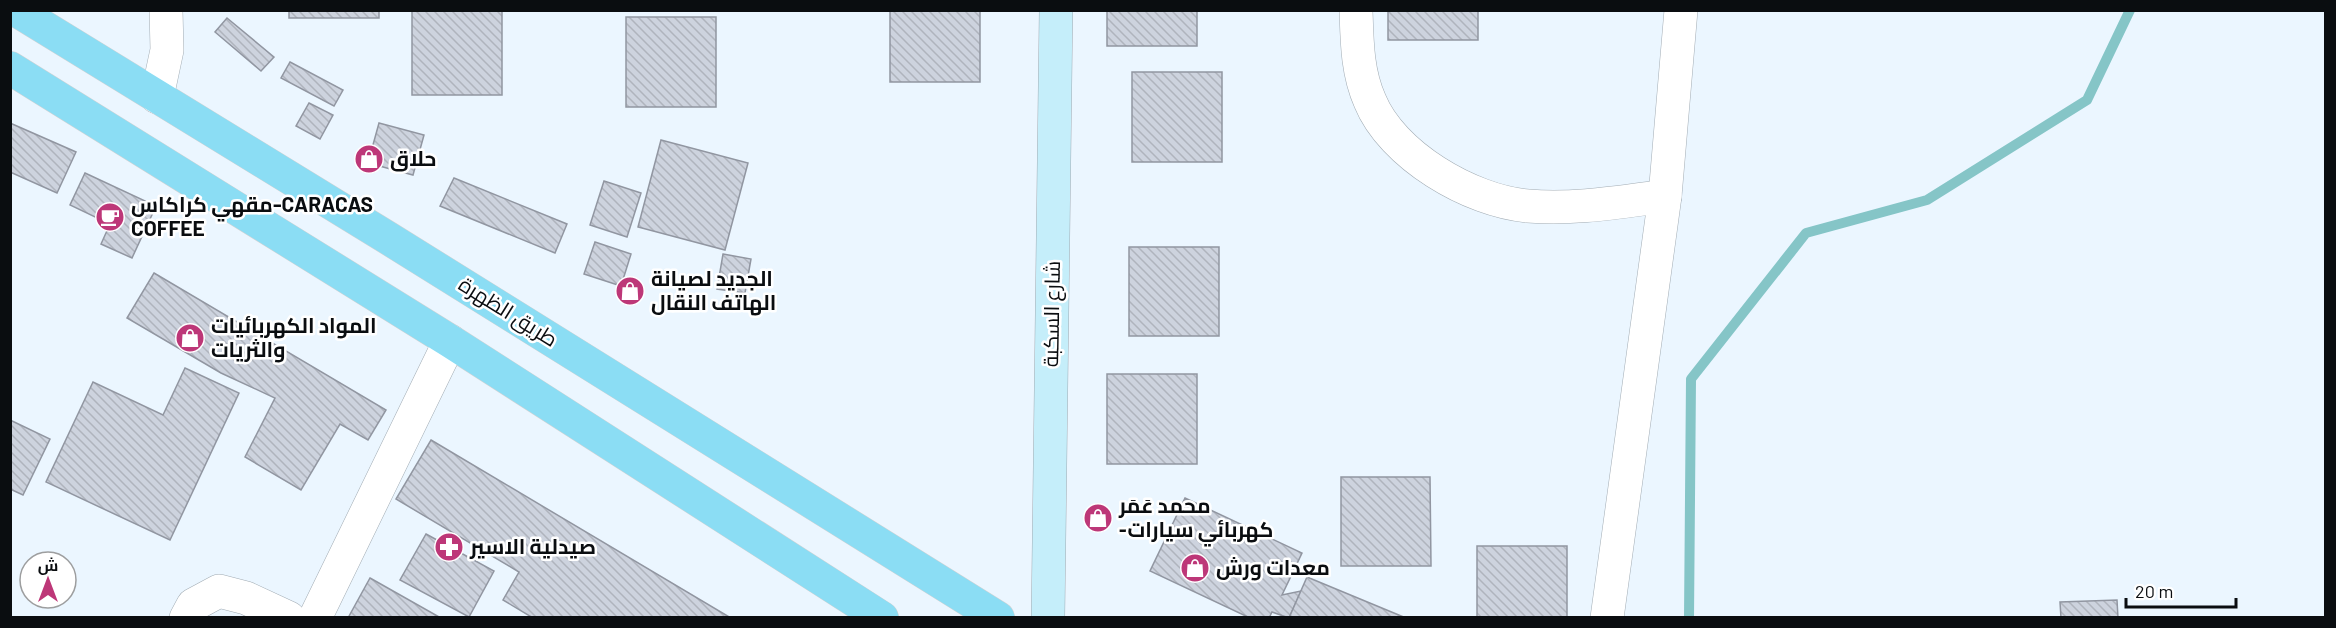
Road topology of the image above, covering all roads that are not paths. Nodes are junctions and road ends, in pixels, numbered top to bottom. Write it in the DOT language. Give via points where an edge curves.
graph roads {
  1 [pos="16,10"];
  2 [pos="166,10"];
  3 [pos="1056,10"];
  4 [pos="1356,10"];
  5 [pos="1681,10"];
  6 [pos="10,68"];
  7 [pos="157,97"];
  8 [pos="1665,196"];
  9 [pos="450,341"];
  10 [pos="186,618"];
  11 [pos="289,618"];
  12 [pos="315,618"];
  13 [pos="882,618"];
  14 [pos="998,618"];
  15 [pos="1048,618"];
  16 [pos="1607,618"];
  1 -- 7 [label="main road, طريق الظهرة"];
  2 -- 7 [label="street" via="167,50"];
  3 -- 15 [label="main road, شارع السكبة"];
  4 -- 8 [label="street" via="1357,55 1369,99 1381,124 1429,169 1487,197 1526,206 1592,206"];
  5 -- 8 [label="street"];
  6 -- 9 [label="main road"];
  7 -- 14 [label="main road, طريق الظهرة"];
  8 -- 16 [label="street"];
  9 -- 12 [label="street"];
  9 -- 13 [label="main road"];
  10 -- 11 [label="street" via="193,604 219,591 246,598"];
}
